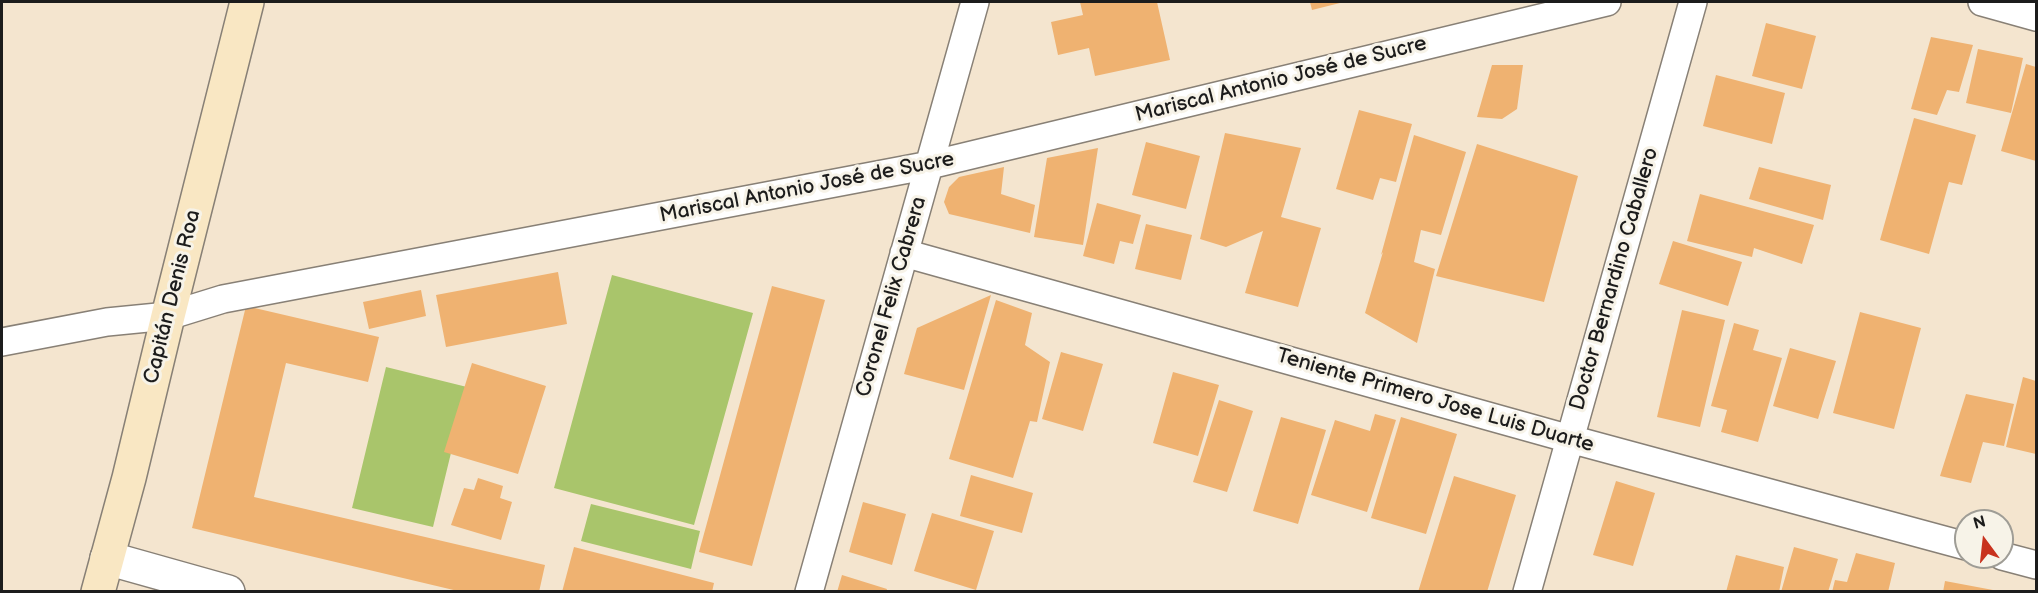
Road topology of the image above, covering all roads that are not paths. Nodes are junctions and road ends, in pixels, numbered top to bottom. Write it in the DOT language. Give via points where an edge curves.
graph roads {
  1 [pos="247,2"];
  2 [pos="975,2"];
  3 [pos="1606,2"];
  4 [pos="1693,2"];
  5 [pos="1982,2"];
  6 [pos="2037,17"];
  7 [pos="930,165"];
  8 [pos="904,253"];
  9 [pos="168,316"];
  10 [pos="2,342"];
  11 [pos="1570,439"];
  12 [pos="1954,543"];
  13 [pos="107,558"];
  14 [pos="2014,559"];
  15 [pos="2037,565"];
  16 [pos="98,591"];
  17 [pos="228,591"];
  18 [pos="809,591"];
  19 [pos="1527,591"];
  1 -- 9 [label="main road, Capitán Denis Roa"];
  2 -- 7 [label="street, Coronel Felix Cabrera"];
  3 -- 7 [label="street, Mariscal Antonio José de Sucre"];
  4 -- 11 [label="street, Doctor Bernardino Caballero"];
  5 -- 6 [label="street"];
  7 -- 8 [label="street, Coronel Felix Cabrera"];
  7 -- 9 [label="street, Mariscal Antonio José de Sucre" via="223,299"];
  8 -- 11 [label="street, Teniente Primero Jose Luis Duarte"];
  8 -- 18 [label="street, Coronel Felix Cabrera"];
  9 -- 10 [label="street, Mariscal Antonio José de Sucre" via="107,322"];
  9 -- 13 [label="main road, Capitán Denis Roa"];
  11 -- 12 [label="street, Teniente Primero Jose Luis Duarte"];
  11 -- 19 [label="street, Doctor Bernardino Caballero"];
  13 -- 16 [label="main road, Capitán Denis Roa"];
  13 -- 17 [label="street"];
  14 -- 15 [label="street"];
}
